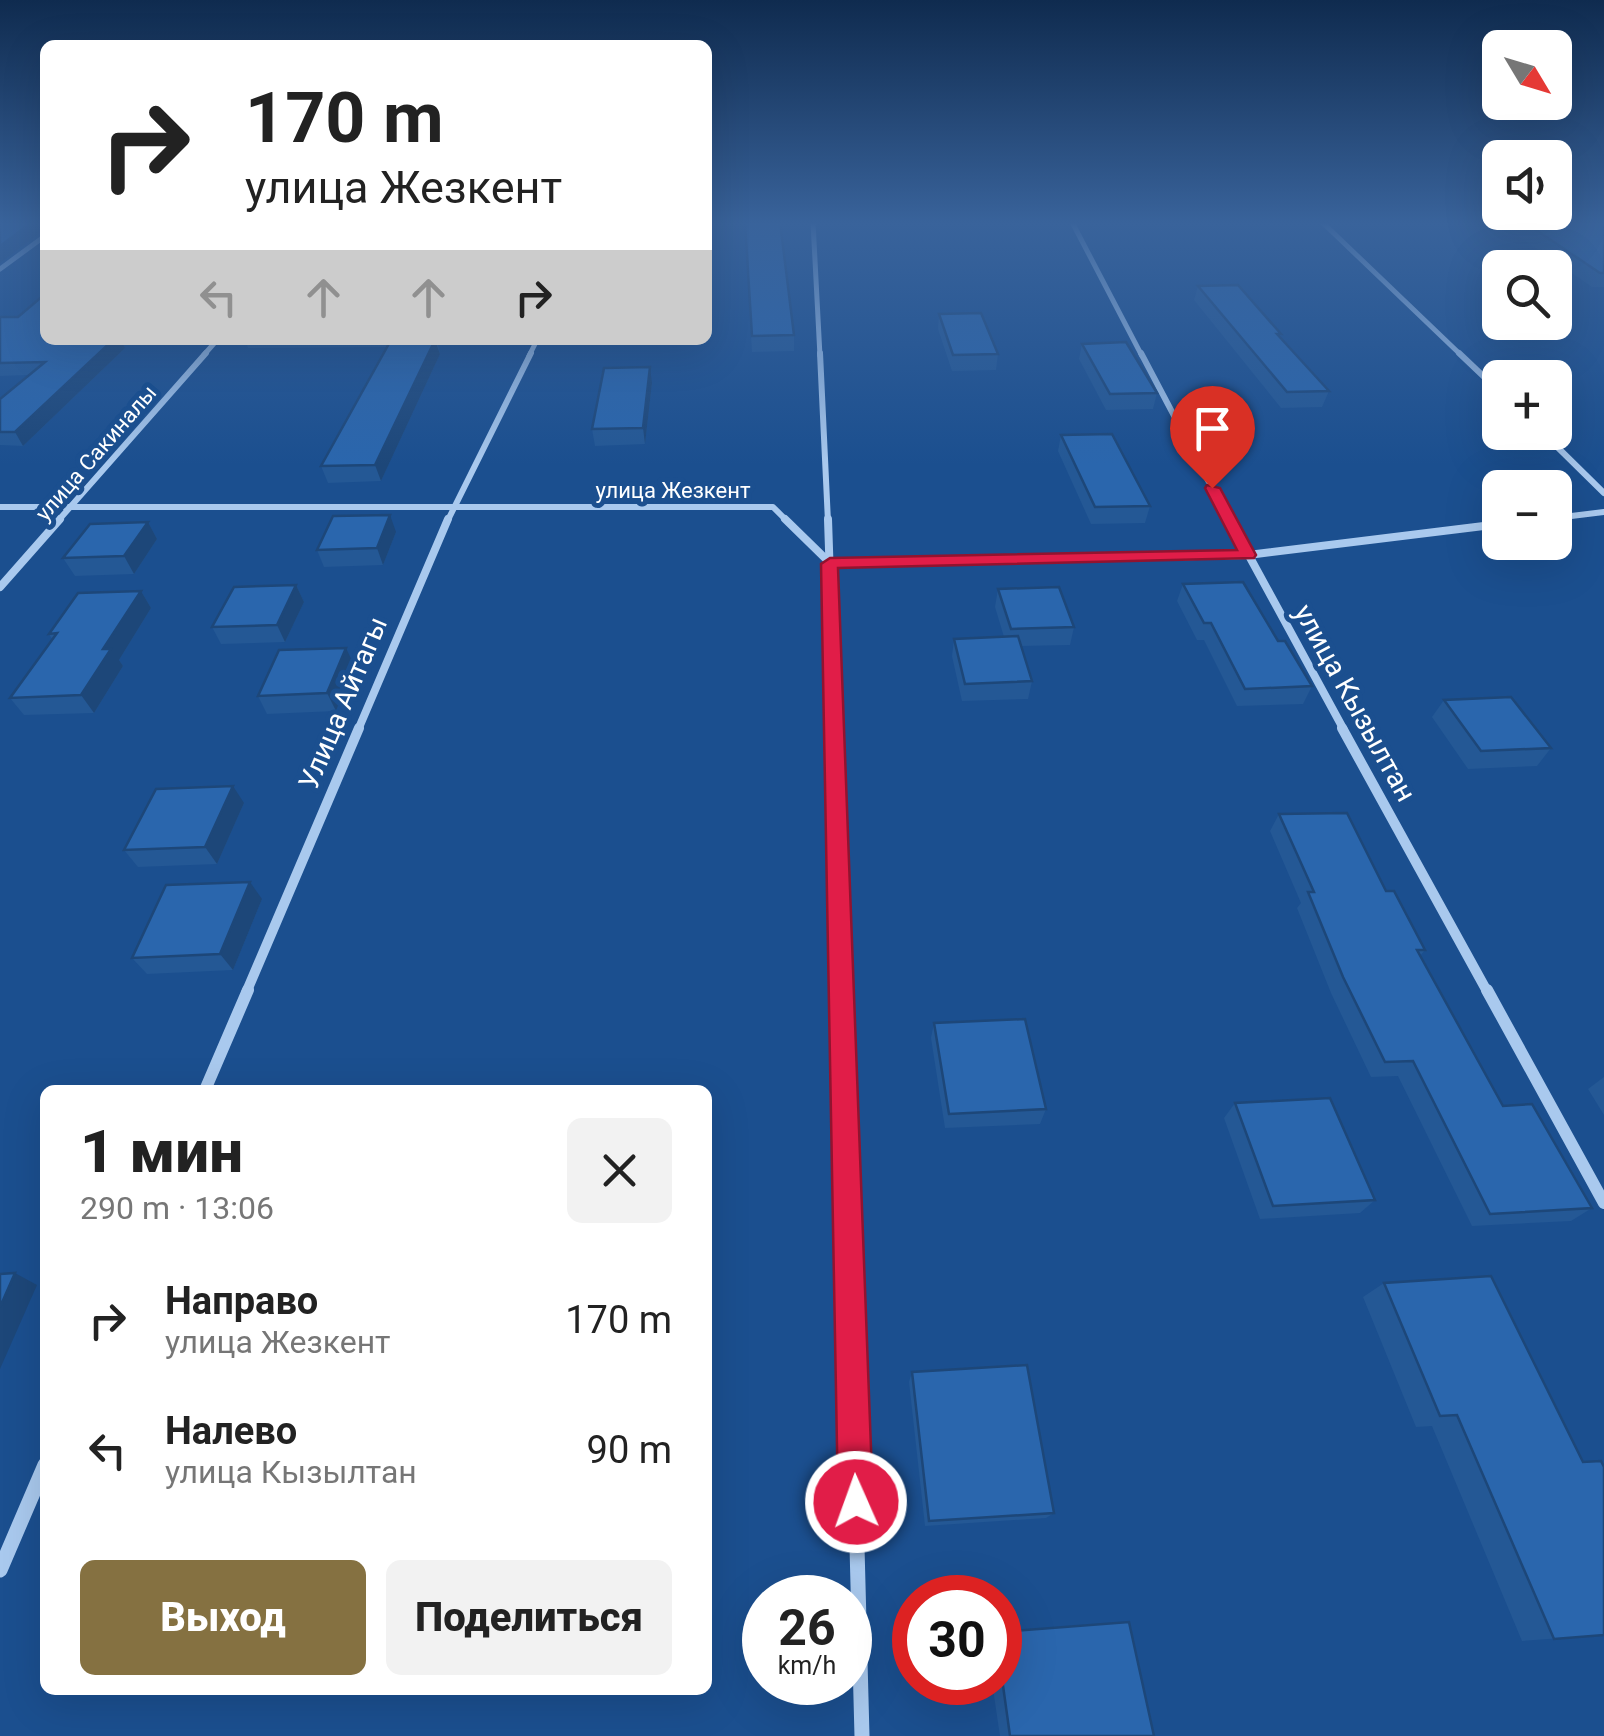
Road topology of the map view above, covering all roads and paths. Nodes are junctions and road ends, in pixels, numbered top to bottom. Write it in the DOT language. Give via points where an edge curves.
graph roads {
  1 [pos="817,303"];
  2 [pos="1115,303"];
  3 [pos="1407,303"];
  4 [pos="213,345"];
  5 [pos="535,345"];
  6 [pos="1482,375"];
  7 [pos="1560,450"];
  8 [pos="1604,493"];
  9 [pos="0,507"];
  10 [pos="73,507"];
  11 [pos="455,507"];
  12 [pos="1604,512"];
  13 [pos="1572,516"];
  14 [pos="1482,526"];
  15 [pos="1248,555"];
  16 [pos="830,564"];
  17 [pos="0,588"];
  18 [pos="207,1085"];
  19 [pos="1604,1203"];
  20 [pos="40,1477"];
  21 [pos="0,1570"];
  22 [pos="862,1736"];
  1 -- 16 [label="street"];
  2 -- 15 [label="street, улица Кызылтан"];
  3 -- 6 [label="street"];
  4 -- 10 [label="street, улица Сакиналы"];
  5 -- 11 [label="street, Улица Айтагы"];
  7 -- 8 [label="street"];
  9 -- 10 [label="street, улица Жезкент"];
  10 -- 11 [label="street, улица Жезкент"];
  10 -- 17 [label="street, улица Сакиналы"];
  11 -- 16 [label="street, улица Жезкент" via="773,507"];
  11 -- 18 [label="street, Улица Айтагы"];
  12 -- 13 [label="street"];
  14 -- 15 [label="street"];
  15 -- 16 [label="street"];
  15 -- 19 [label="street, улица Кызылтан"];
  16 -- 22 [label="street"];
  20 -- 21 [label="street"];
}
